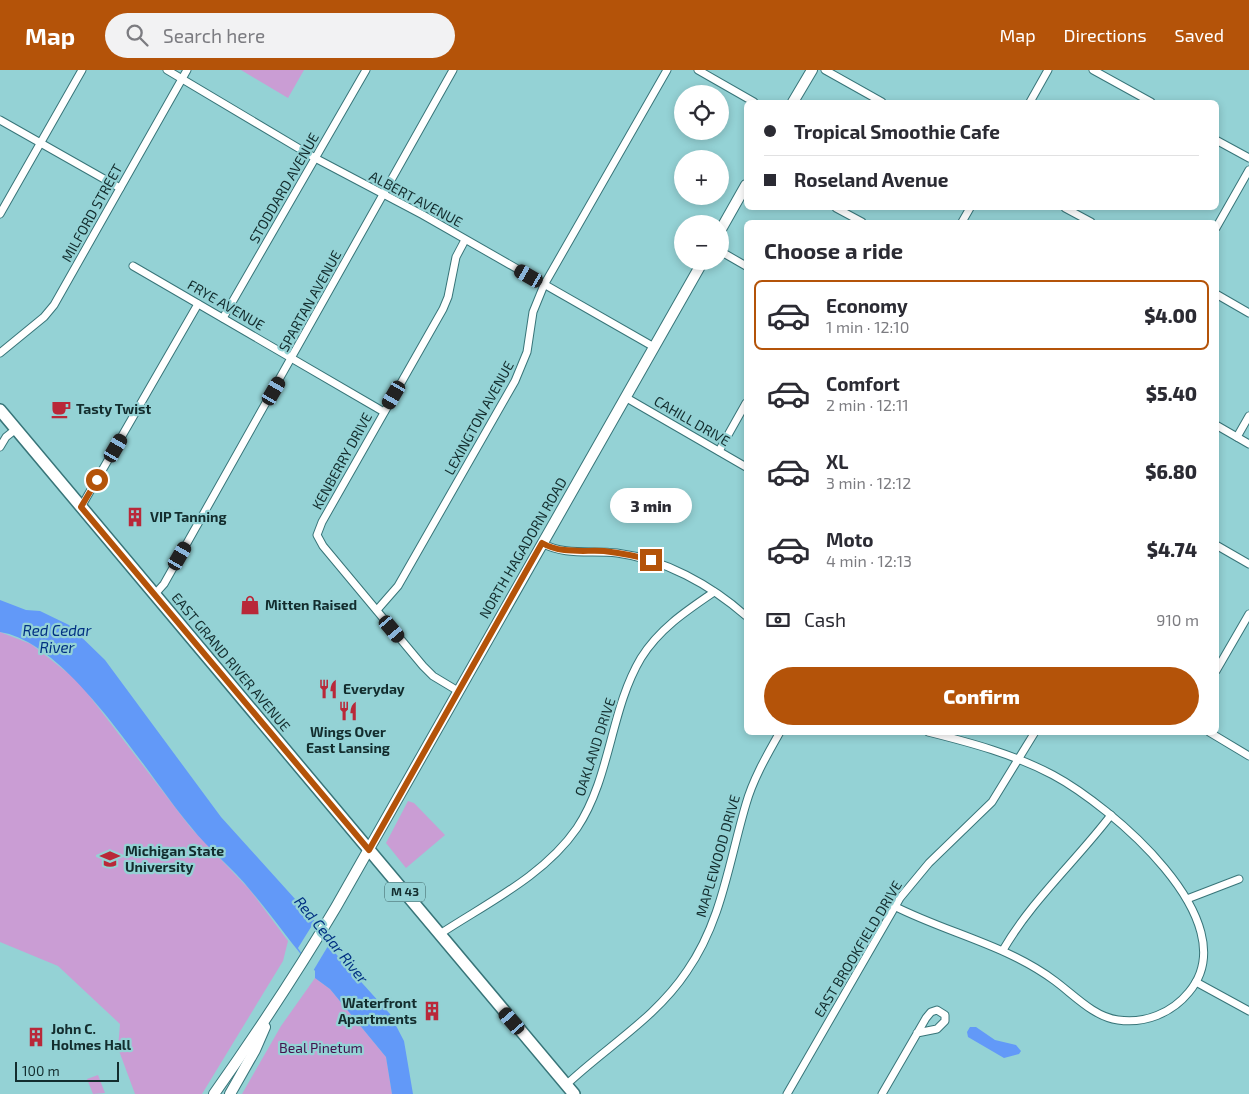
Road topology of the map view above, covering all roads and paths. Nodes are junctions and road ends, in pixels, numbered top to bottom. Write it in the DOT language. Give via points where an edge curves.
graph roads {
  1 [pos="82,70"];
  2 [pos="167,70"];
  3 [pos="188,70"];
  4 [pos="366,70"];
  5 [pos="454,70"];
  6 [pos="667,70"];
  7 [pos="698,70"];
  8 [pos="812,70"];
  9 [pos="825,70"];
  10 [pos="1048,70"];
  11 [pos="1093,70"];
  12 [pos="182,79"];
  13 [pos="750,100"];
  14 [pos="794,100"];
  15 [pos="878,100"];
  16 [pos="1031,100"];
  17 [pos="1147,100"];
  18 [pos="0,120"];
  19 [pos="1219,142"];
  20 [pos="40,143"];
  21 [pos="315,158"];
  22 [pos="1249,158"];
  23 [pos="1249,170"];
  24 [pos="120,188"];
  25 [pos="744,189"];
  26 [pos="384,195"];
  27 [pos="840,210"];
  28 [pos="1069,210"];
  29 [pos="0,214"];
  30 [pos="729,215"];
  31 [pos="858,220"];
  32 [pos="1087,220"];
  33 [pos="1219,223"];
  34 [pos="465,240"];
  35 [pos="729,256"];
  36 [pos="744,265"];
  37 [pos="133,266"];
  38 [pos="698,270"];
  39 [pos="544,285"];
  40 [pos="1219,296"];
  41 [pos="198,304"];
  42 [pos="1249,313"];
  43 [pos="223,318"];
  44 [pos="654,347"];
  45 [pos="0,354"];
  46 [pos="293,357"];
  47 [pos="625,397"];
  48 [pos="744,407"];
  49 [pos="0,410"];
  50 [pos="384,412"];
  51 [pos="1249,416"];
  52 [pos="1219,426"];
  53 [pos="16,429"];
  54 [pos="1237,437"];
  55 [pos="1249,444"];
  56 [pos="0,448"];
  57 [pos="719,451"];
  58 [pos="744,466"];
  59 [pos="81,507"];
  60 [pos="542,543"];
  61 [pos="1219,547"];
  62 [pos="1249,564"];
  63 [pos="714,592"];
  64 [pos="155,594"];
  65 [pos="376,610"];
  66 [pos="744,614"];
  67 [pos="1249,614"];
  68 [pos="1219,666"];
  69 [pos="458,691"];
  70 [pos="778,735"];
  71 [pos="940,735"];
  72 [pos="1033,735"];
  73 [pos="1214,735"];
  74 [pos="1249,756"];
  75 [pos="1020,759"];
  76 [pos="1112,815"];
  77 [pos="369,850"];
  78 [pos="1239,879"];
  79 [pos="1187,899"];
  80 [pos="894,906"];
  81 [pos="440,934"];
  82 [pos="1003,950"];
  83 [pos="1196,982"];
  84 [pos="1249,1011"];
  85 [pos="272,1013"];
  86 [pos="917,1033"];
  87 [pos="570,1090"];
  88 [pos="214,1094"];
  89 [pos="230,1094"];
  90 [pos="787,1094"];
  91 [pos="882,1094"];
  1 -- 20 [label="street"];
  2 -- 12 [label="street, ALBERT AVENUE"];
  3 -- 12 [label="street, MILFORD STREET"];
  4 -- 21 [label="street, STODDARD AVENUE"];
  5 -- 26 [label="street, SPARTAN AVENUE"];
  6 -- 39 [label="street, LEXINGTON AVENUE"];
  7 -- 13 [label="street"];
  8 -- 14 [label="street"];
  9 -- 15 [label="street"];
  10 -- 16 [label="street"];
  11 -- 17 [label="street"];
  12 -- 21 [label="street, ALBERT AVENUE"];
  12 -- 24 [label="street, MILFORD STREET"];
  18 -- 20 [label="street"];
  19 -- 22 [label="street"];
  20 -- 24 [label="street"];
  20 -- 29 [label="street"];
  21 -- 26 [label="street, ALBERT AVENUE"];
  21 -- 43 [label="street, STODDARD AVENUE"];
  23 -- 33 [label="street"];
  24 -- 45 [label="street, MILFORD STREET" via="50,312"];
  25 -- 30 [label="street"];
  26 -- 34 [label="street, ALBERT AVENUE"];
  26 -- 46 [label="street, SPARTAN AVENUE"];
  27 -- 31 [label="street"];
  28 -- 32 [label="street"];
  34 -- 39 [label="street, ALBERT AVENUE"];
  34 -- 50 [label="street, KENBERRY DRIVE" via="456,257 446,303"];
  35 -- 36 [label="street"];
  37 -- 41 [label="street, FRYE AVENUE"];
  38 -- 44 [label="street, NORTH HAGADORN ROAD"];
  39 -- 44 [label="street, ALBERT AVENUE"];
  39 -- 65 [label="street, LEXINGTON AVENUE" via="533,312 527,352 515,381 398,586"];
  40 -- 42 [label="street"];
  41 -- 43 [label="street, FRYE AVENUE"];
  41 -- 59 [label="street"];
  43 -- 46 [label="street, FRYE AVENUE"];
  44 -- 47 [label="street, NORTH HAGADORN ROAD"];
  46 -- 50 [label="street, FRYE AVENUE"];
  46 -- 64 [label="street, SPARTAN AVENUE" via="164,584"];
  47 -- 57 [label="street, CAHILL DRIVE"];
  47 -- 60 [label="street, NORTH HAGADORN ROAD"];
  48 -- 57 [label="street"];
  49 -- 53 [label="main road, EAST GRAND RIVER AVENUE / M 43"];
  50 -- 65 [label="street, KENBERRY DRIVE" via="317,535"];
  51 -- 54 [label="street"];
  52 -- 54 [label="street"];
  53 -- 56 [label="street"];
  53 -- 59 [label="main road, EAST GRAND RIVER AVENUE / M 43"];
  54 -- 55 [label="street"];
  57 -- 58 [label="street, CAHILL DRIVE"];
  59 -- 64 [label="main road, EAST GRAND RIVER AVENUE / M 43"];
  60 -- 63 [label="street" via="551,549 564,551 602,551 635,556 666,567"];
  60 -- 69 [label="street, NORTH HAGADORN ROAD"];
  61 -- 62 [label="street"];
  63 -- 66 [label="street"];
  63 -- 81 [label="street, OAKLAND DRIVE" via="670,624 642,658 631,680 597,787 568,840 527,878"];
  64 -- 77 [label="main road, EAST GRAND RIVER AVENUE / M 43"];
  65 -- 69 [label="street" via="433,676"];
  67 -- 68 [label="street"];
  69 -- 77 [label="street, NORTH HAGADORN ROAD"];
  70 -- 87 [label="street, MAPLEWOOD DRIVE" via="753,784 720,904 688,971 652,1012"];
  71 -- 75 [label="street"];
  72 -- 75 [label="street, EAST BROOKFIELD DRIVE"];
  73 -- 74 [label="street"];
  75 -- 76 [label="street" via="1054,776"];
  75 -- 80 [label="street, EAST BROOKFIELD DRIVE" via="986,810 922,871"];
  76 -- 79 [label="street" via="1147,849"];
  76 -- 82 [label="street" via="1034,904"];
  77 -- 81 [label="main road, EAST GRAND RIVER AVENUE / M 43"];
  77 -- 85 [label="street, NORTH HAGADORN ROAD"];
  78 -- 79 [label="street"];
  79 -- 83 [label="street" via="1200,930 1203,948"];
  80 -- 82 [label="street" via="927,923"];
  80 -- 90 [label="street, EAST BROOKFIELD DRIVE"];
  81 -- 87 [label="main road, EAST GRAND RIVER AVENUE / M 43"];
  82 -- 83 [label="street" via="1038,969 1090,1008 1117,1020 1134,1021 1166,1012 1188,994"];
  83 -- 84 [label="street"];
  85 -- 88 [label="street" via="246,1045"];
  85 -- 89 [label="street"];
  86 -- 91 [label="street"];
}
